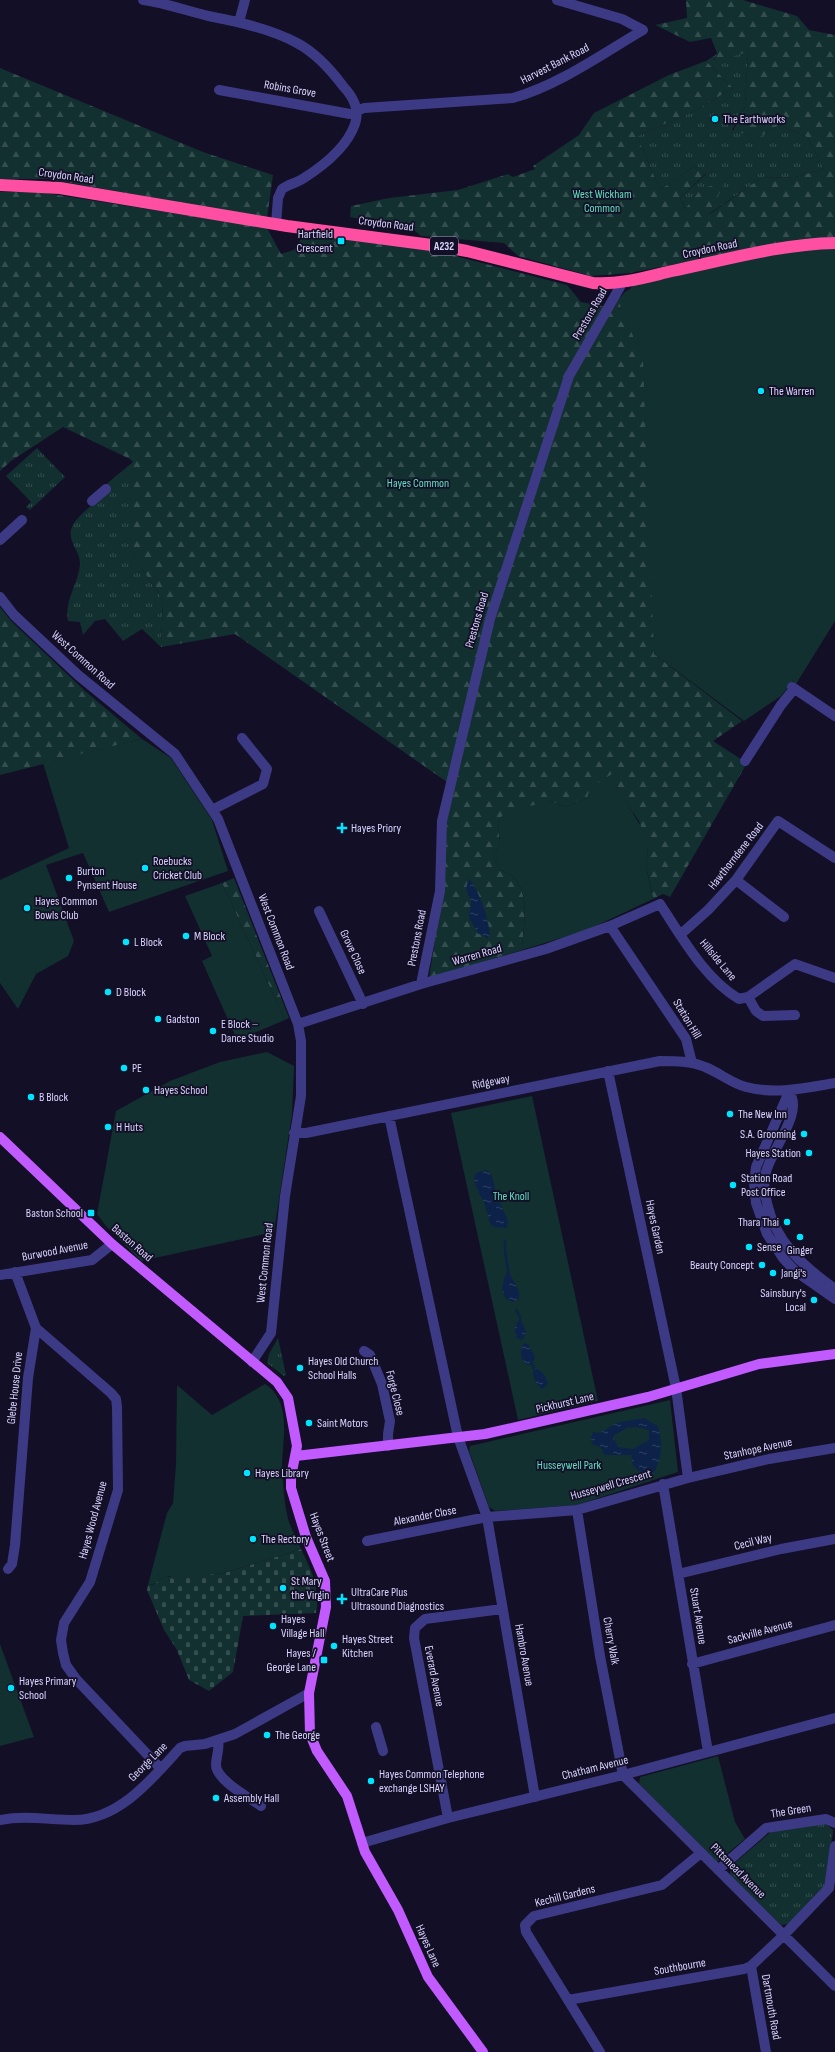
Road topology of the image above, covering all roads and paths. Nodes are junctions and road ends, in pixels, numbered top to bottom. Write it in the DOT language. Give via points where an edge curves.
graph roads {
  1 [pos="143,0"];
  2 [pos="245,0"];
  3 [pos="557,0"];
  4 [pos="239,22"];
  5 [pos="219,90"];
  6 [pos="357,112"];
  7 [pos="0,185"];
  8 [pos="276,224"];
  9 [pos="835,243"];
  10 [pos="621,282"];
  11 [pos="106,489"];
  12 [pos="92,501"];
  13 [pos="22,520"];
  14 [pos="0,540"];
  15 [pos="0,597"];
  16 [pos="835,716"];
  17 [pos="242,738"];
  18 [pos="745,761"];
  19 [pos="212,810"];
  20 [pos="835,858"];
  21 [pos="736,880"];
  22 [pos="660,904"];
  23 [pos="319,911"];
  24 [pos="784,917"];
  25 [pos="610,926"];
  26 [pos="681,934"];
  27 [pos="835,978"];
  28 [pos="421,984"];
  29 [pos="748,997"];
  30 [pos="363,1004"];
  31 [pos="795,1015"];
  32 [pos="298,1024"];
  33 [pos="692,1063"];
  34 [pos="608,1071"];
  35 [pos="835,1083"];
  36 [pos="789,1092"];
  37 [pos="389,1116"];
  38 [pos="294,1133"];
  39 [pos="0,1137"];
  40 [pos="112,1244"];
  41 [pos="15,1272"];
  42 [pos="0,1275"];
  43 [pos="835,1289"];
  44 [pos="835,1299"];
  45 [pos="36,1328"];
  46 [pos="364,1351"];
  47 [pos="835,1354"];
  48 [pos="252,1362"];
  49 [pos="676,1388"];
  50 [pos="458,1437"];
  51 [pos="388,1446"];
  52 [pos="835,1448"];
  53 [pos="296,1456"];
  54 [pos="688,1478"];
  55 [pos="663,1484"];
  56 [pos="577,1510"];
  57 [pos="487,1518"];
  58 [pos="835,1539"];
  59 [pos="367,1541"];
  60 [pos="8,1569"];
  61 [pos="678,1574"];
  62 [pos="502,1609"];
  63 [pos="835,1625"];
  64 [pos="692,1664"];
  65 [pos="309,1693"];
  66 [pos="835,1718"];
  67 [pos="376,1727"];
  68 [pos="218,1740"];
  69 [pos="383,1751"];
  70 [pos="708,1752"];
  71 [pos="161,1769"];
  72 [pos="623,1775"];
  73 [pos="535,1797"];
  74 [pos="261,1806"];
  75 [pos="448,1818"];
  76 [pos="0,1820"];
  77 [pos="835,1822"];
  78 [pos="362,1843"];
  79 [pos="835,1846"];
  80 [pos="701,1853"];
  81 [pos="718,1870"];
  82 [pos="784,1935"];
  83 [pos="751,1966"];
  84 [pos="835,1986"];
  85 [pos="568,2000"];
  86 [pos="483,2052"];
  87 [pos="600,2052"];
  88 [pos="766,2052"];
  1 -- 4 [label="street"];
  2 -- 4 [label="street"];
  3 -- 6 [label="street, Harvest Bank Road" via="622,19 644,30 566,75 513,98 364,108"];
  4 -- 6 [label="street" via="287,38 309,51 340,81 353,98"];
  5 -- 6 [label="street, Robins Grove" via="350,114"];
  6 -- 8 [label="street" via="355,123 343,145 324,164 303,179 282,188 278,198"];
  7 -- 8 [label="highway, Croydon Road / A232" via="60,188"];
  8 -- 10 [label="highway, Croydon Road / A232" via="446,247 593,283"];
  9 -- 10 [label="highway, Croydon Road / A232" via="756,254"];
  10 -- 28 [label="street, Prestons Road" via="569,376 490,620 442,821 440,892"];
  11 -- 12 [label="street"];
  13 -- 14 [label="street"];
  15 -- 19 [label="street, West Common Road" via="14,615 78,675 175,754"];
  16 -- 18 [label="street" via="793,688"];
  17 -- 19 [label="street" via="267,769 263,784"];
  19 -- 32 [label="street, West Common Road" via="218,819"];
  20 -- 21 [label="street, Hawthorndene Road" via="778,822"];
  21 -- 24 [label="street"];
  21 -- 26 [label="street, Hawthorndene Road"];
  22 -- 25 [label="street, Warren Road"];
  22 -- 26 [label="street, Hillside Lane"];
  23 -- 30 [label="street, Grove Close"];
  25 -- 28 [label="street, Warren Road" via="546,949"];
  25 -- 33 [label="street, Station Hill" via="686,1039"];
  26 -- 29 [label="street, Hillside Lane" via="706,970 724,990 738,999"];
  27 -- 29 [label="street" via="795,964"];
  28 -- 30 [label="street, Warren Road"];
  29 -- 31 [label="street" via="756,1011 763,1016"];
  30 -- 32 [label="street, Warren Road"];
  32 -- 38 [label="street, West Common Road" via="301,1041 300,1096"];
  33 -- 34 [label="street, Ridgeway" via="660,1061"];
  33 -- 36 [label="street" via="705,1066 746,1087"];
  34 -- 37 [label="street, Ridgeway"];
  34 -- 49 [label="street, Hayes Garden"];
  35 -- 36 [label="street"];
  36 -- 43 [label="street" via="794,1100 794,1109 770,1158 765,1176 764,1187 768,1206 780,1236 794,1256"];
  36 -- 44 [label="street" via="758,1162 754,1183 755,1199 764,1228 783,1258 795,1271"];
  37 -- 38 [label="street, Ridgeway" via="306,1133"];
  37 -- 50 [label="street"];
  38 -- 48 [label="street, West Common Road" via="271,1333"];
  39 -- 40 [label="main road, Baston Road"];
  40 -- 41 [label="street, Burwood Avenue" via="92,1260"];
  40 -- 48 [label="main road, Baston Road"];
  41 -- 42 [label="street, Burwood Avenue"];
  41 -- 45 [label="street, Hayes Wood Avenue"];
  45 -- 60 [label="street, Glebe House Drive" via="28,1378 12,1564"];
  45 -- 71 [label="street, Hayes Wood Avenue" via="111,1393 116,1399 117,1407 118,1490 90,1582 64,1623 62,1653 66,1665 76,1679"];
  46 -- 51 [label="street, Forge Close" via="370,1355 382,1384 390,1421"];
  47 -- 49 [label="main road, Pickhurst Lane" via="759,1364"];
  48 -- 53 [label="main road, Hayes Street" via="277,1382 288,1398"];
  49 -- 50 [label="main road, Pickhurst Lane" via="592,1410 485,1434"];
  49 -- 54 [label="street"];
  50 -- 51 [label="main road, Pickhurst Lane"];
  50 -- 57 [label="street"];
  51 -- 53 [label="main road, Pickhurst Lane"];
  52 -- 54 [label="street, Stanhope Avenue" via="769,1459"];
  53 -- 65 [label="main road, Hayes Street" via="292,1465 291,1488 306,1537 325,1581 326,1607"];
  54 -- 55 [label="street, Husseywell Crescent"];
  55 -- 56 [label="street, Husseywell Crescent"];
  55 -- 61 [label="street, Stuart Avenue"];
  56 -- 57 [label="street, Husseywell Crescent"];
  56 -- 72 [label="street, Cherry Walk" via="600,1656"];
  57 -- 59 [label="street, Alexander Close"];
  57 -- 62 [label="street, Hambro Avenue"];
  58 -- 61 [label="street, Cecil Way"];
  61 -- 64 [label="street, Stuart Avenue"];
  62 -- 73 [label="street, Hambro Avenue"];
  62 -- 75 [label="street, Everard Avenue" via="425,1619 415,1628 414,1638"];
  63 -- 64 [label="street, Sackville Avenue"];
  64 -- 70 [label="street, Stuart Avenue"];
  65 -- 68 [label="street, George Lane" via="235,1734"];
  65 -- 78 [label="main road, Hayes Street" via="310,1734 313,1743 347,1796"];
  66 -- 70 [label="street, Chatham Avenue"];
  67 -- 69 [label="street"];
  68 -- 71 [label="street, George Lane" via="180,1748"];
  68 -- 74 [label="street" via="216,1765 220,1776"];
  70 -- 72 [label="street, Chatham Avenue"];
  71 -- 76 [label="street, George Lane" via="141,1789 107,1813 74,1820 30,1817"];
  72 -- 73 [label="street, Chatham Avenue"];
  72 -- 80 [label="street, Pittsmead Avenue"];
  73 -- 75 [label="street, Chatham Avenue"];
  75 -- 78 [label="street, Chatham Avenue"];
  77 -- 81 [label="street, The Green" via="826,1818 766,1828"];
  78 -- 86 [label="main road, Hayes Lane" via="368,1859 398,1910 428,1976"];
  79 -- 82 [label="street" via="829,1888"];
  80 -- 81 [label="street, Pittsmead Avenue"];
  80 -- 85 [label="street, Kechill Gardens" via="662,1886 534,1916 529,1920 525,1925 526,1932"];
  81 -- 82 [label="street, Pittsmead Avenue"];
  82 -- 83 [label="street, Southbourne"];
  82 -- 84 [label="street, Pittsmead Avenue"];
  83 -- 85 [label="street, Southbourne"];
  83 -- 88 [label="street, Dartmouth Road"];
  85 -- 87 [label="street, Kechill Gardens"];
}
